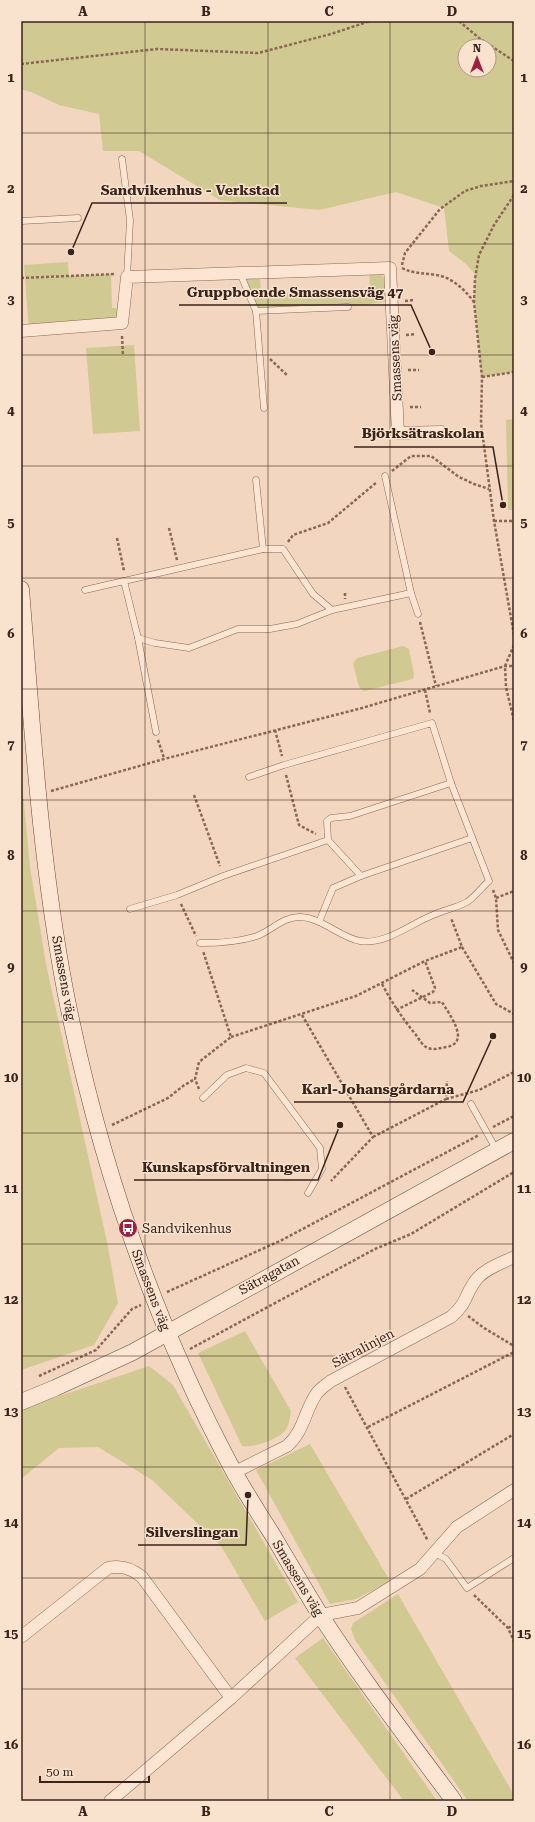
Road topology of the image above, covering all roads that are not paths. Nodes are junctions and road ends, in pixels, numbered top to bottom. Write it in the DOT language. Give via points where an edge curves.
graph roads {
  1 [pos="122,158"];
  2 [pos="78,218"];
  3 [pos="21,221"];
  4 [pos="240,273"];
  5 [pos="127,277"];
  6 [pos="348,307"];
  7 [pos="256,311"];
  8 [pos="21,331"];
  9 [pos="264,408"];
  10 [pos="442,432"];
  11 [pos="385,476"];
  12 [pos="256,480"];
  13 [pos="263,549"];
  14 [pos="125,581"];
  15 [pos="21,589"];
  16 [pos="85,590"];
  17 [pos="411,593"];
  18 [pos="332,610"];
  19 [pos="418,614"];
  20 [pos="138,638"];
  21 [pos="156,732"];
  22 [pos="249,777"];
  23 [pos="451,783"];
  24 [pos="472,838"];
  25 [pos="328,840"];
  26 [pos="361,876"];
  27 [pos="130,909"];
  28 [pos="319,922"];
  29 [pos="200,943"];
  30 [pos="203,1098"];
  31 [pos="471,1104"];
  32 [pos="514,1142"];
  33 [pos="496,1151"];
  34 [pos="308,1194"];
  35 [pos="514,1256"];
  36 [pos="168,1331"];
  37 [pos="21,1402"];
  38 [pos="234,1472"];
  39 [pos="514,1490"];
  40 [pos="434,1553"];
  41 [pos="514,1558"];
  42 [pos="321,1615"];
  43 [pos="21,1638"];
  44 [pos="231,1698"];
  45 [pos="110,1801"];
  46 [pos="454,1801"];
  1 -- 5 [label="lane" via="130,220"];
  2 -- 3 [label="lane"];
  4 -- 5 [label="street"];
  4 -- 7 [label="lane"];
  4 -- 10 [label="street, Smassens väg" via="396,268 398,433"];
  5 -- 8 [label="street" via="122,324"];
  6 -- 7 [label="lane"];
  7 -- 9 [label="lane"];
  11 -- 17 [label="lane"];
  12 -- 13 [label="lane"];
  13 -- 14 [label="lane"];
  13 -- 18 [label="lane" via="284,549 312,594"];
  14 -- 16 [label="lane"];
  14 -- 20 [label="lane"];
  15 -- 36 [label="street, Smassens väg" via="38,794 66,994 98,1129 122,1211"];
  17 -- 18 [label="lane"];
  17 -- 19 [label="lane"];
  18 -- 20 [label="lane" via="297,624 270,629 238,629 189,648"];
  20 -- 21 [label="lane"];
  22 -- 23 [label="lane" via="432,724"];
  23 -- 24 [label="lane"];
  23 -- 25 [label="lane" via="350,816 331,818 327,821"];
  24 -- 26 [label="lane"];
  24 -- 28 [label="lane" via="489,881 468,901 448,911 433,914 403,932 370,941 358,940"];
  25 -- 26 [label="lane"];
  25 -- 27 [label="lane" via="223,876 177,895"];
  26 -- 28 [label="lane" via="333,888"];
  28 -- 29 [label="lane" via="301,917 288,919 258,935 239,941"];
  30 -- 34 [label="lane" via="227,1075 246,1068 264,1073 320,1148 322,1169"];
  31 -- 33 [label="lane"];
  32 -- 33 [label="street, Sätragatan"];
  33 -- 36 [label="street, Sätragatan"];
  35 -- 38 [label="street, Sätralinjen" via="482,1273 460,1310 322,1388 294,1440"];
  36 -- 37 [label="street, Sätragatan" via="132,1352"];
  36 -- 38 [label="street, Smassens väg"];
  38 -- 42 [label="street, Smassens väg"];
  39 -- 40 [label="street" via="457,1527"];
  40 -- 41 [label="lane" via="446,1559 467,1588"];
  40 -- 42 [label="street" via="420,1569 358,1608"];
  42 -- 44 [label="street"];
  42 -- 46 [label="street, Smassens väg"];
  43 -- 44 [label="street" via="108,1568 126,1568 142,1577"];
  44 -- 45 [label="street"];
}
